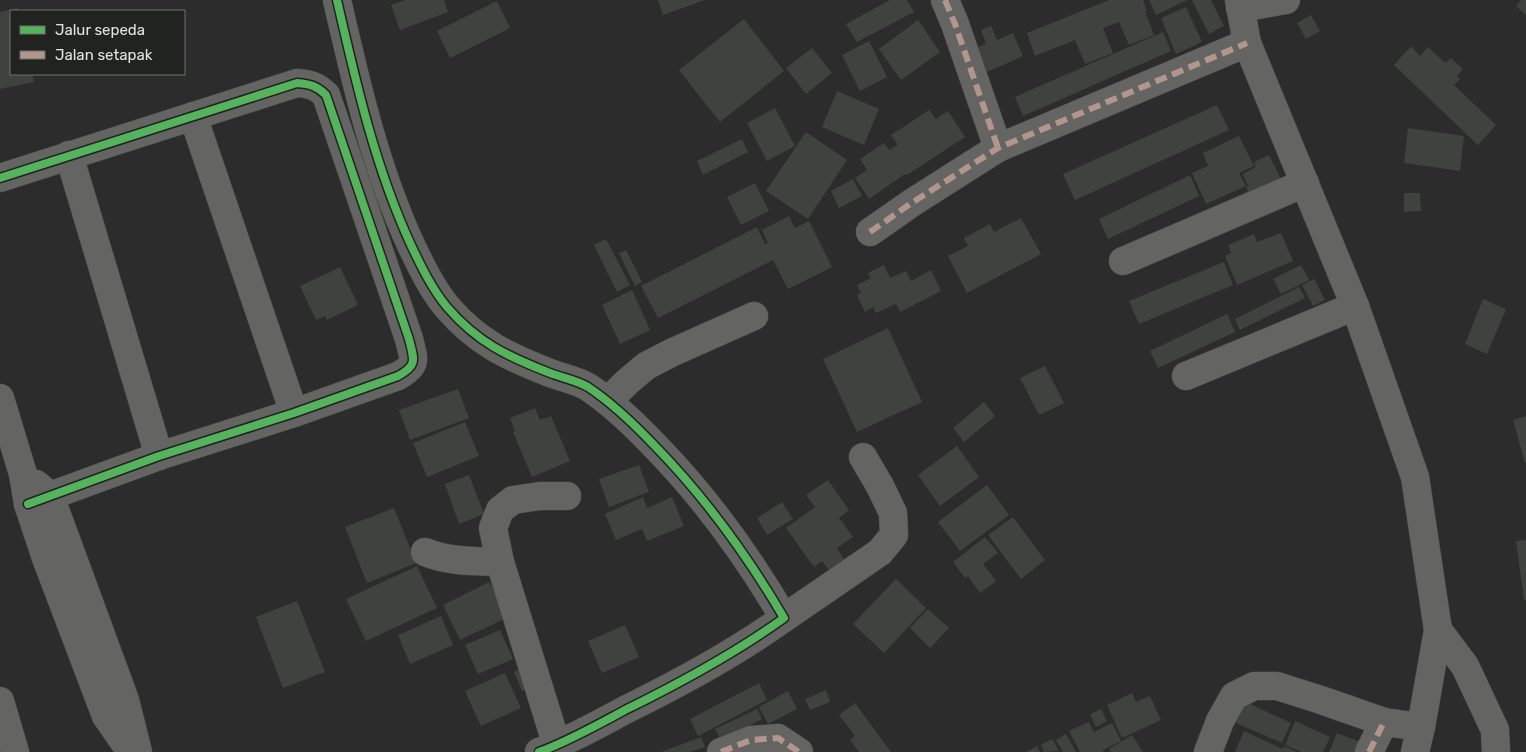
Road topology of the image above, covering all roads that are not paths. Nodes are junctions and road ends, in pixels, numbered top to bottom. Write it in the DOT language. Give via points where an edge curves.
graph roads {
  1 [pos="337,0"];
  2 [pos="1286,0"];
  3 [pos="951,2"];
  4 [pos="1240,4"];
  5 [pos="1247,43"];
  6 [pos="193,116"];
  7 [pos="998,148"];
  8 [pos="69,155"];
  9 [pos="0,178"];
  10 [pos="1305,184"];
  11 [pos="870,232"];
  12 [pos="1123,260"];
  13 [pos="1355,306"];
  14 [pos="754,316"];
  15 [pos="1186,376"];
  16 [pos="0,398"];
  17 [pos="608,402"];
  18 [pos="294,413"];
  19 [pos="159,456"];
  20 [pos="863,457"];
  21 [pos="567,496"];
  22 [pos="39,500"];
  23 [pos="425,552"];
  24 [pos="500,562"];
  25 [pos="784,618"];
  26 [pos="1438,630"];
  27 [pos="0,701"];
  28 [pos="1384,722"];
  29 [pos="1418,740"];
  30 [pos="548,749"];
  31 [pos="15,752"];
  32 [pos="132,752"];
  33 [pos="138,752"];
  34 [pos="721,752"];
  35 [pos="799,752"];
  36 [pos="1208,752"];
  37 [pos="1369,752"];
  38 [pos="1497,752"];
  1 -- 17 [label="street" via="359,97 378,161 417,258 445,305 473,334 490,346 586,386"];
  2 -- 4 [label="street"];
  3 -- 7 [label="street" via="955,24"];
  4 -- 5 [label="street"];
  5 -- 7 [label="street"];
  5 -- 10 [label="street"];
  6 -- 8 [label="street"];
  6 -- 18 [label="street"];
  6 -- 18 [label="street" via="298,83 308,83 326,95 409,339 413,362 409,370"];
  7 -- 11 [label="street"];
  8 -- 9 [label="street"];
  8 -- 19 [label="street"];
  10 -- 12 [label="street"];
  10 -- 13 [label="street"];
  13 -- 15 [label="street"];
  13 -- 26 [label="street" via="1415,477"];
  14 -- 17 [label="street" via="646,366"];
  16 -- 22 [label="street" via="23,474"];
  17 -- 25 [label="street" via="639,430 698,494 742,551"];
  18 -- 19 [label="street"];
  19 -- 22 [label="street"];
  20 -- 25 [label="street" via="893,513 894,535 880,552"];
  21 -- 24 [label="street" via="512,500 500,510 492,528"];
  22 -- 32 [label="street" via="46,558 106,716"];
  22 -- 33 [label="street" via="125,700"];
  23 -- 24 [label="street" via="452,560"];
  24 -- 30 [label="street"];
  25 -- 30 [label="street" via="659,693"];
  26 -- 29 [label="street"];
  26 -- 38 [label="street" via="1465,666 1495,730"];
  27 -- 31 [label="street"];
  28 -- 29 [label="street"];
  28 -- 36 [label="street" via="1277,686 1254,686 1234,696 1220,720"];
  28 -- 37 [label="street"];
  34 -- 35 [label="street" via="751,740 778,738"];
}
